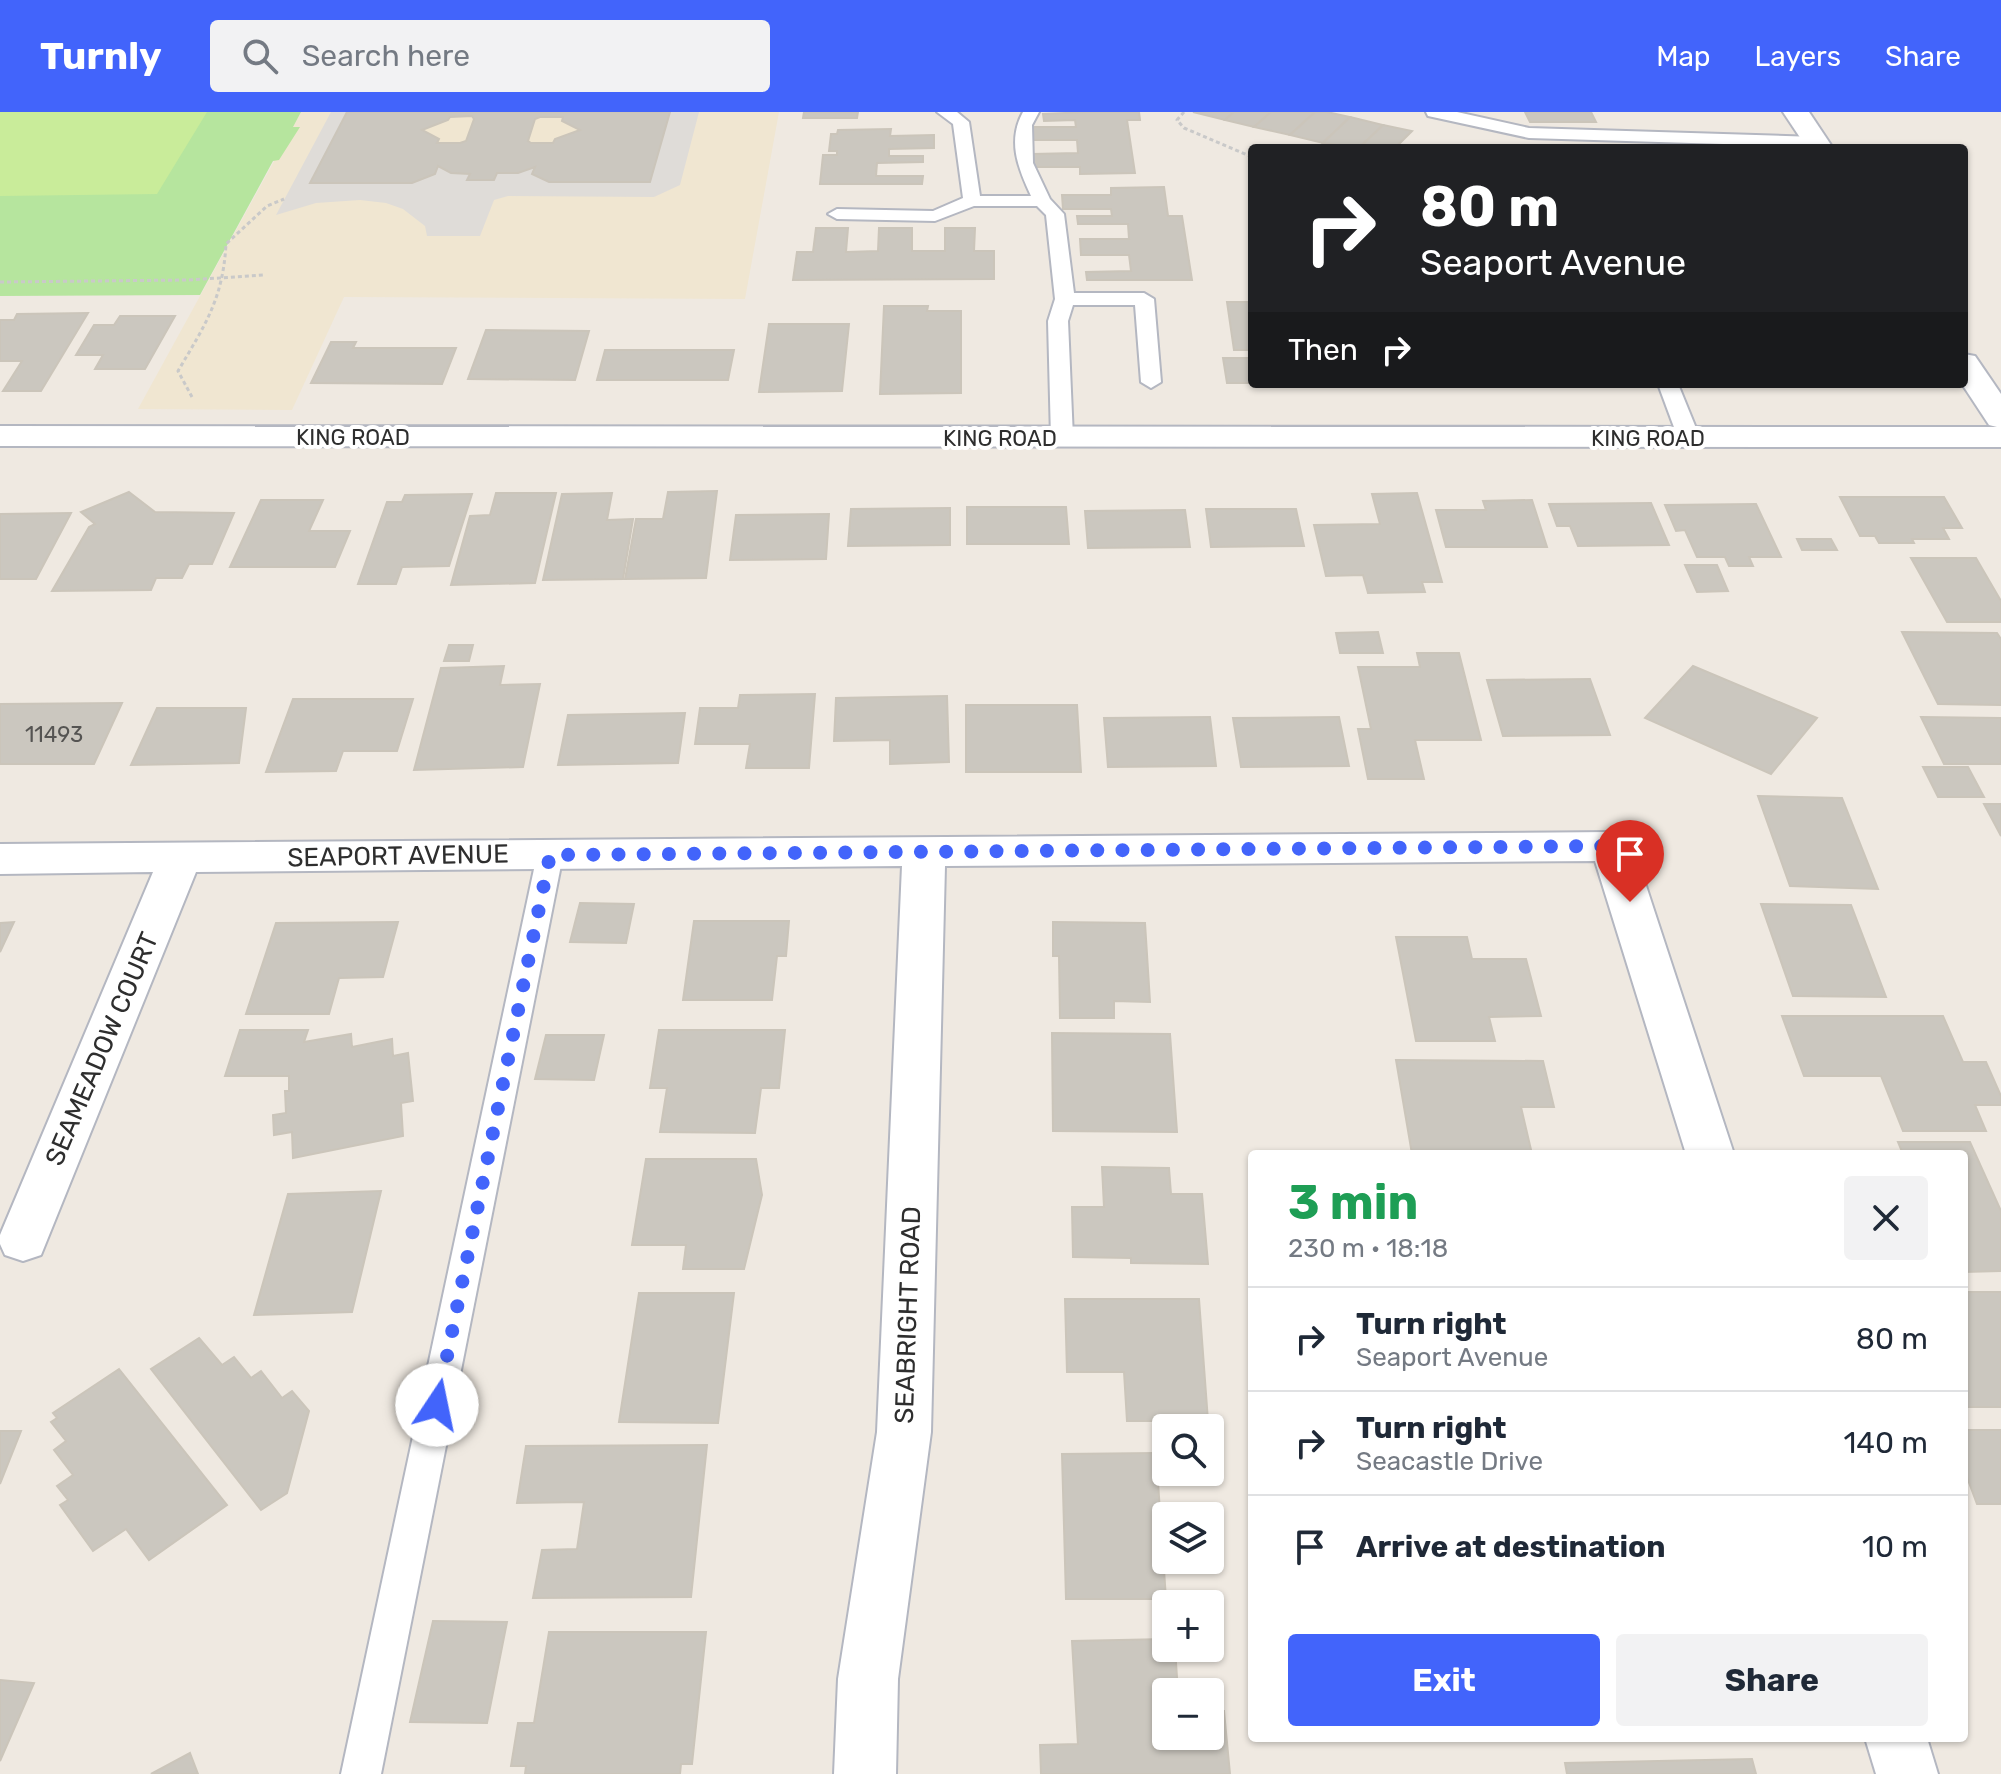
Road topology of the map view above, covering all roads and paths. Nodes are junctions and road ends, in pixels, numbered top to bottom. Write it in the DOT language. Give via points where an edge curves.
graph roads {
  1 [pos="945,112"];
  2 [pos="1031,112"];
  3 [pos="1184,112"];
  4 [pos="1434,112"];
  5 [pos="1796,112"];
  6 [pos="1482,118"];
  7 [pos="1792,144"];
  8 [pos="1817,144"];
  9 [pos="1248,155"];
  10 [pos="284,199"];
  11 [pos="972,201"];
  12 [pos="1042,201"];
  13 [pos="837,214"];
  14 [pos="264,275"];
  15 [pos="224,277"];
  16 [pos="0,282"];
  17 [pos="1065,299"];
  18 [pos="1968,369"];
  19 [pos="1151,382"];
  20 [pos="1670,388"];
  21 [pos="2001,418"];
  22 [pos="0,436"];
  23 [pos="173,436"];
  24 [pos="2001,437"];
  25 [pos="1062,438"];
  26 [pos="1689,438"];
  27 [pos="924,853"];
  28 [pos="550,855"];
  29 [pos="180,858"];
  30 [pos="0,859"];
  31 [pos="1709,1150"];
  32 [pos="23,1240"];
  33 [pos="1897,1742"];
  34 [pos="361,1774"];
  35 [pos="865,1774"];
  36 [pos="1907,1774"];
  1 -- 11 [label="lane" via="961,122"];
  2 -- 12 [label="lane" via="1024,125 1024,163"];
  3 -- 9 [label="path" via="1177,120 1184,128"];
  4 -- 6 [label="lane"];
  5 -- 8 [label="street"];
  6 -- 7 [label="lane" via="1529,133"];
  10 -- 15 [label="path" via="267,206 226,244"];
  11 -- 12 [label="lane"];
  11 -- 13 [label="lane" via="935,216"];
  12 -- 17 [label="lane" via="1055,214"];
  14 -- 15 [label="path"];
  15 -- 16 [label="path"];
  15 -- 23 [label="path" via="212,312 178,371 192,396"];
  17 -- 19 [label="lane" via="1144,299"];
  17 -- 25 [label="lane" via="1058,321"];
  18 -- 21 [label="street"];
  20 -- 26 [label="lane"];
  22 -- 23 [label="street, KING ROAD"];
  23 -- 25 [label="street, KING ROAD"];
  24 -- 26 [label="street, KING ROAD"];
  25 -- 26 [label="street, KING ROAD"];
  27 -- 28 [label="street, SEAPORT AVENUE"];
  27 -- 31 [label="street, SEAPORT AVENUE" via="1612,846"];
  27 -- 35 [label="street, SEABRIGHT ROAD" via="904,1432 868,1679"];
  28 -- 29 [label="street, SEAPORT AVENUE"];
  28 -- 34 [label="lane"];
  29 -- 30 [label="street, SEAPORT AVENUE"];
  29 -- 32 [label="street, SEAMEADOW COURT"];
  33 -- 36 [label="street"];
}
